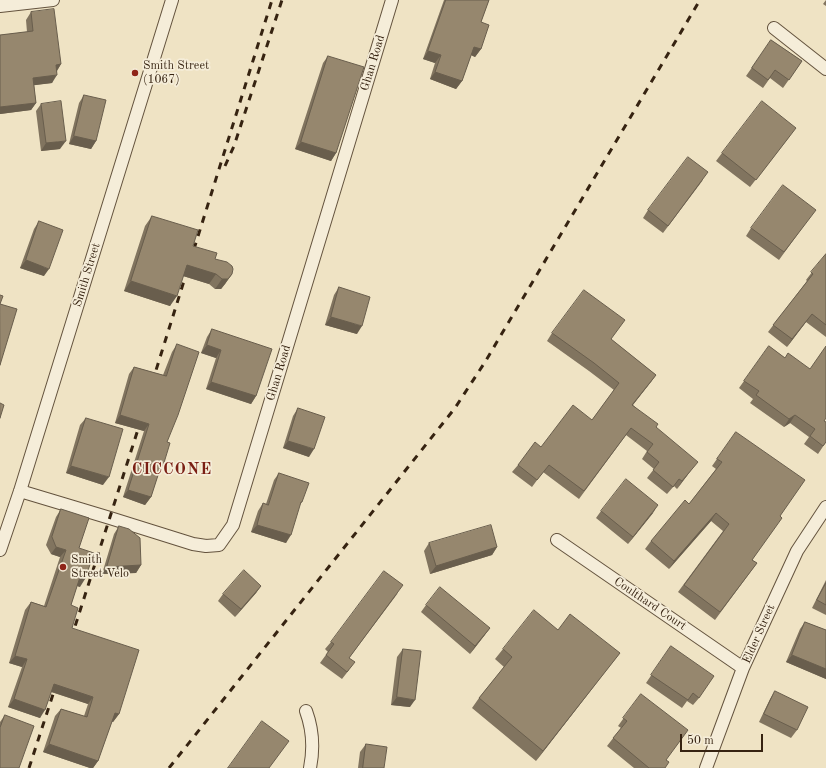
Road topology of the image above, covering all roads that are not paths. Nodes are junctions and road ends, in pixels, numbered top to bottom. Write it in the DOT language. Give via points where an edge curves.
graph roads {
  1 [pos="53,0"];
  2 [pos="172,0"];
  3 [pos="392,0"];
  4 [pos="0,6"];
  5 [pos="774,28"];
  6 [pos="826,69"];
  7 [pos="20,491"];
  8 [pos="826,507"];
  9 [pos="557,540"];
  10 [pos="0,550"];
  11 [pos="743,668"];
  12 [pos="306,711"];
  13 [pos="310,768"];
  14 [pos="706,768"];
  1 -- 4 [label="street"];
  2 -- 7 [label="street, Smith Street"];
  3 -- 7 [label="street, Ghan Road" via="232,525 219,545 193,544"];
  5 -- 6 [label="street"];
  7 -- 10 [label="street, Smith Street"];
  8 -- 11 [label="street, Elder Street" via="796,551"];
  9 -- 11 [label="street, Coulthard Court"];
  11 -- 14 [label="street, Elder Street"];
  12 -- 13 [label="street" via="312,731"];
}
